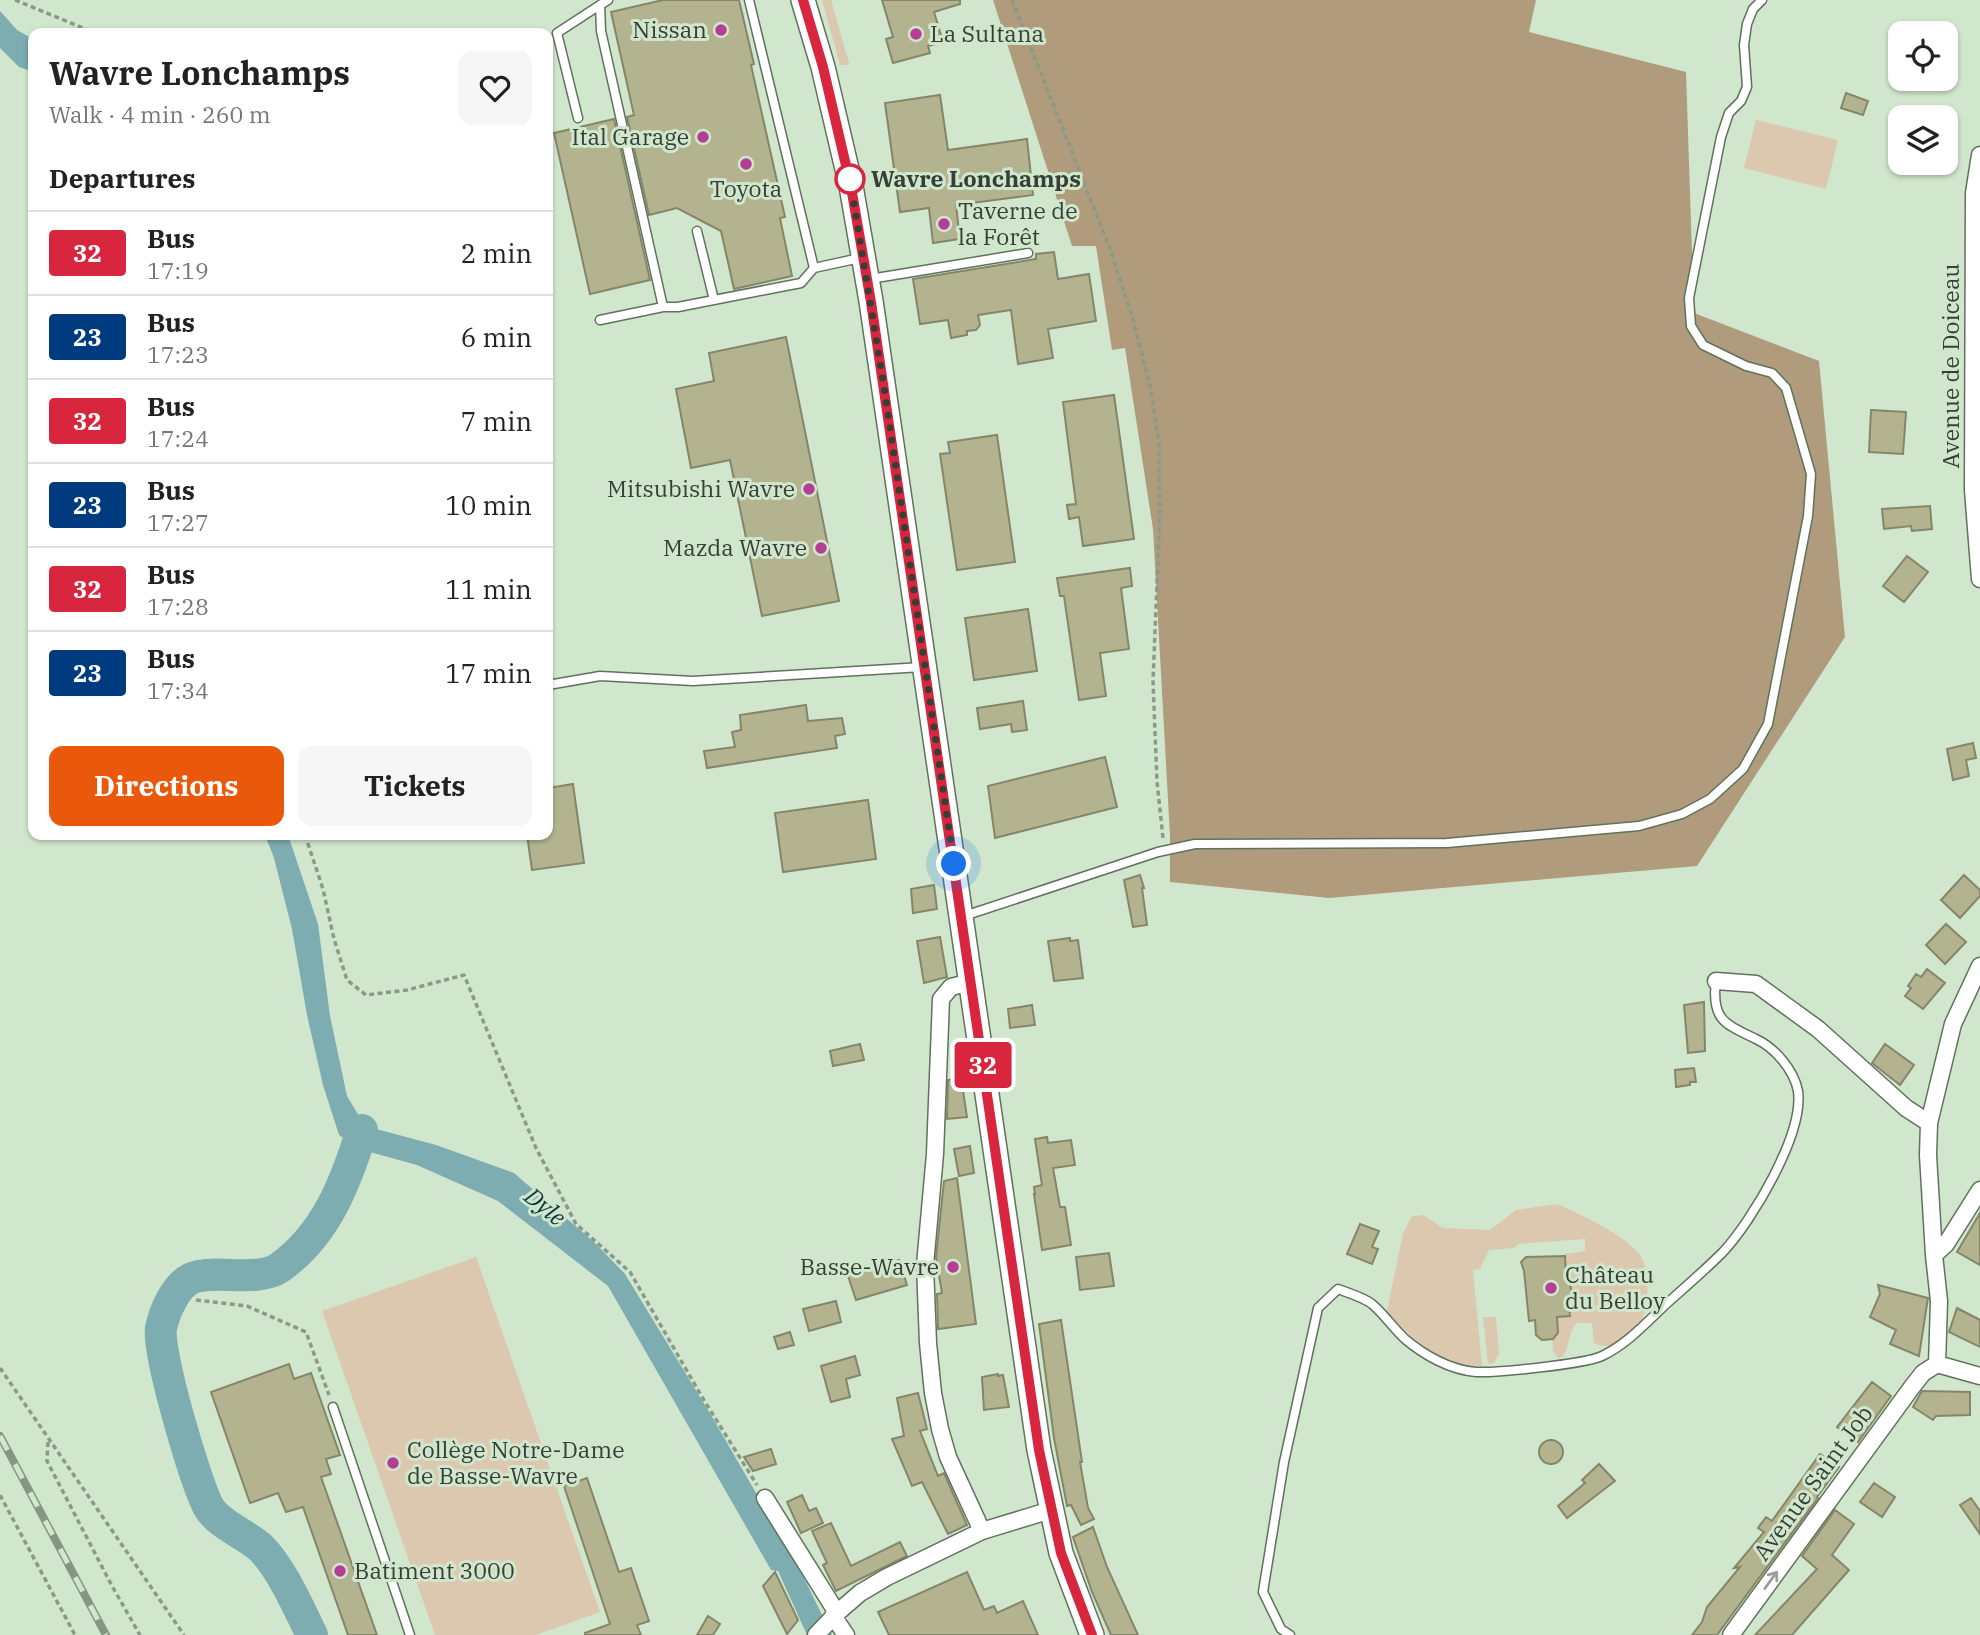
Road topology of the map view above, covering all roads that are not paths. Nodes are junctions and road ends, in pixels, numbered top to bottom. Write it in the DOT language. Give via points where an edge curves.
graph roads {
  1 [pos="748,0"];
  2 [pos="803,0"];
  3 [pos="1762,0"];
  4 [pos="604,3"];
  5 [pos="578,118"];
  6 [pos="1980,155"];
  7 [pos="697,232"];
  8 [pos="1028,253"];
  9 [pos="814,268"];
  10 [pos="865,268"];
  11 [pos="714,300"];
  12 [pos="663,307"];
  13 [pos="600,320"];
  14 [pos="1980,579"];
  15 [pos="925,667"];
  16 [pos="553,684"];
  17 [pos="961,917"];
  18 [pos="1980,965"];
  19 [pos="1716,981"];
  20 [pos="971,982"];
  21 [pos="1929,1124"];
  22 [pos="1980,1190"];
  23 [pos="1934,1255"];
  24 [pos="1937,1364"];
  25 [pos="1980,1376"];
  26 [pos="334,1407"];
  27 [pos="765,1498"];
  28 [pos="1051,1510"];
  29 [pos="982,1531"];
  30 [pos="832,1617"];
  31 [pos="410,1635"];
  32 [pos="816,1635"];
  33 [pos="846,1635"];
  34 [pos="1092,1635"];
  35 [pos="1290,1635"];
  36 [pos="1731,1635"];
  1 -- 9 [label="lane"];
  2 -- 10 [label="main road" via="851,187"];
  3 -- 17 [label="lane" via="1747,24 1747,87 1729,113 1721,137 1689,298 1691,326 1703,345 1772,373 1786,388 1811,474 1808,516 1768,724 1743,769 1701,804 1639,826 1447,843 1195,844"];
  4 -- 5 [label="lane" via="557,33"];
  4 -- 12 [label="lane" via="601,31"];
  6 -- 14 [label="street, Avenue de Doiceau" via="1974,193 1973,490"];
  7 -- 11 [label="lane"];
  8 -- 10 [label="lane"];
  9 -- 10 [label="lane"];
  9 -- 11 [label="lane" via="801,283"];
  10 -- 15 [label="main road"];
  11 -- 12 [label="lane"];
  12 -- 13 [label="lane"];
  15 -- 16 [label="lane" via="694,681 600,676"];
  15 -- 17 [label="main road"];
  17 -- 20 [label="main road"];
  18 -- 21 [label="street" via="1953,1024"];
  19 -- 21 [label="street" via="1756,984 1818,1029"];
  19 -- 35 [label="lane" via="1716,1008 1721,1018 1776,1052 1798,1090 1791,1139 1759,1202 1724,1250 1627,1341 1600,1357 1476,1372 1445,1365 1406,1339 1370,1303 1338,1289 1318,1308 1284,1462 1264,1592 1281,1629"];
  20 -- 28 [label="main road"];
  20 -- 29 [label="street" via="951,987 941,999 925,1265 928,1343 940,1429"];
  21 -- 23 [label="street"];
  22 -- 23 [label="street"];
  23 -- 24 [label="street" via="1939,1301"];
  24 -- 25 [label="street"];
  36 -- 24 [label="street, Avenue Saint Job, one-way" via="1912,1387"];
  26 -- 31 [label="lane"];
  27 -- 30 [label="street"];
  28 -- 29 [label="street"];
  28 -- 34 [label="main road" via="1061,1553"];
  29 -- 30 [label="street" via="887,1577"];
  30 -- 32 [label="street"];
  30 -- 33 [label="street"];
}
